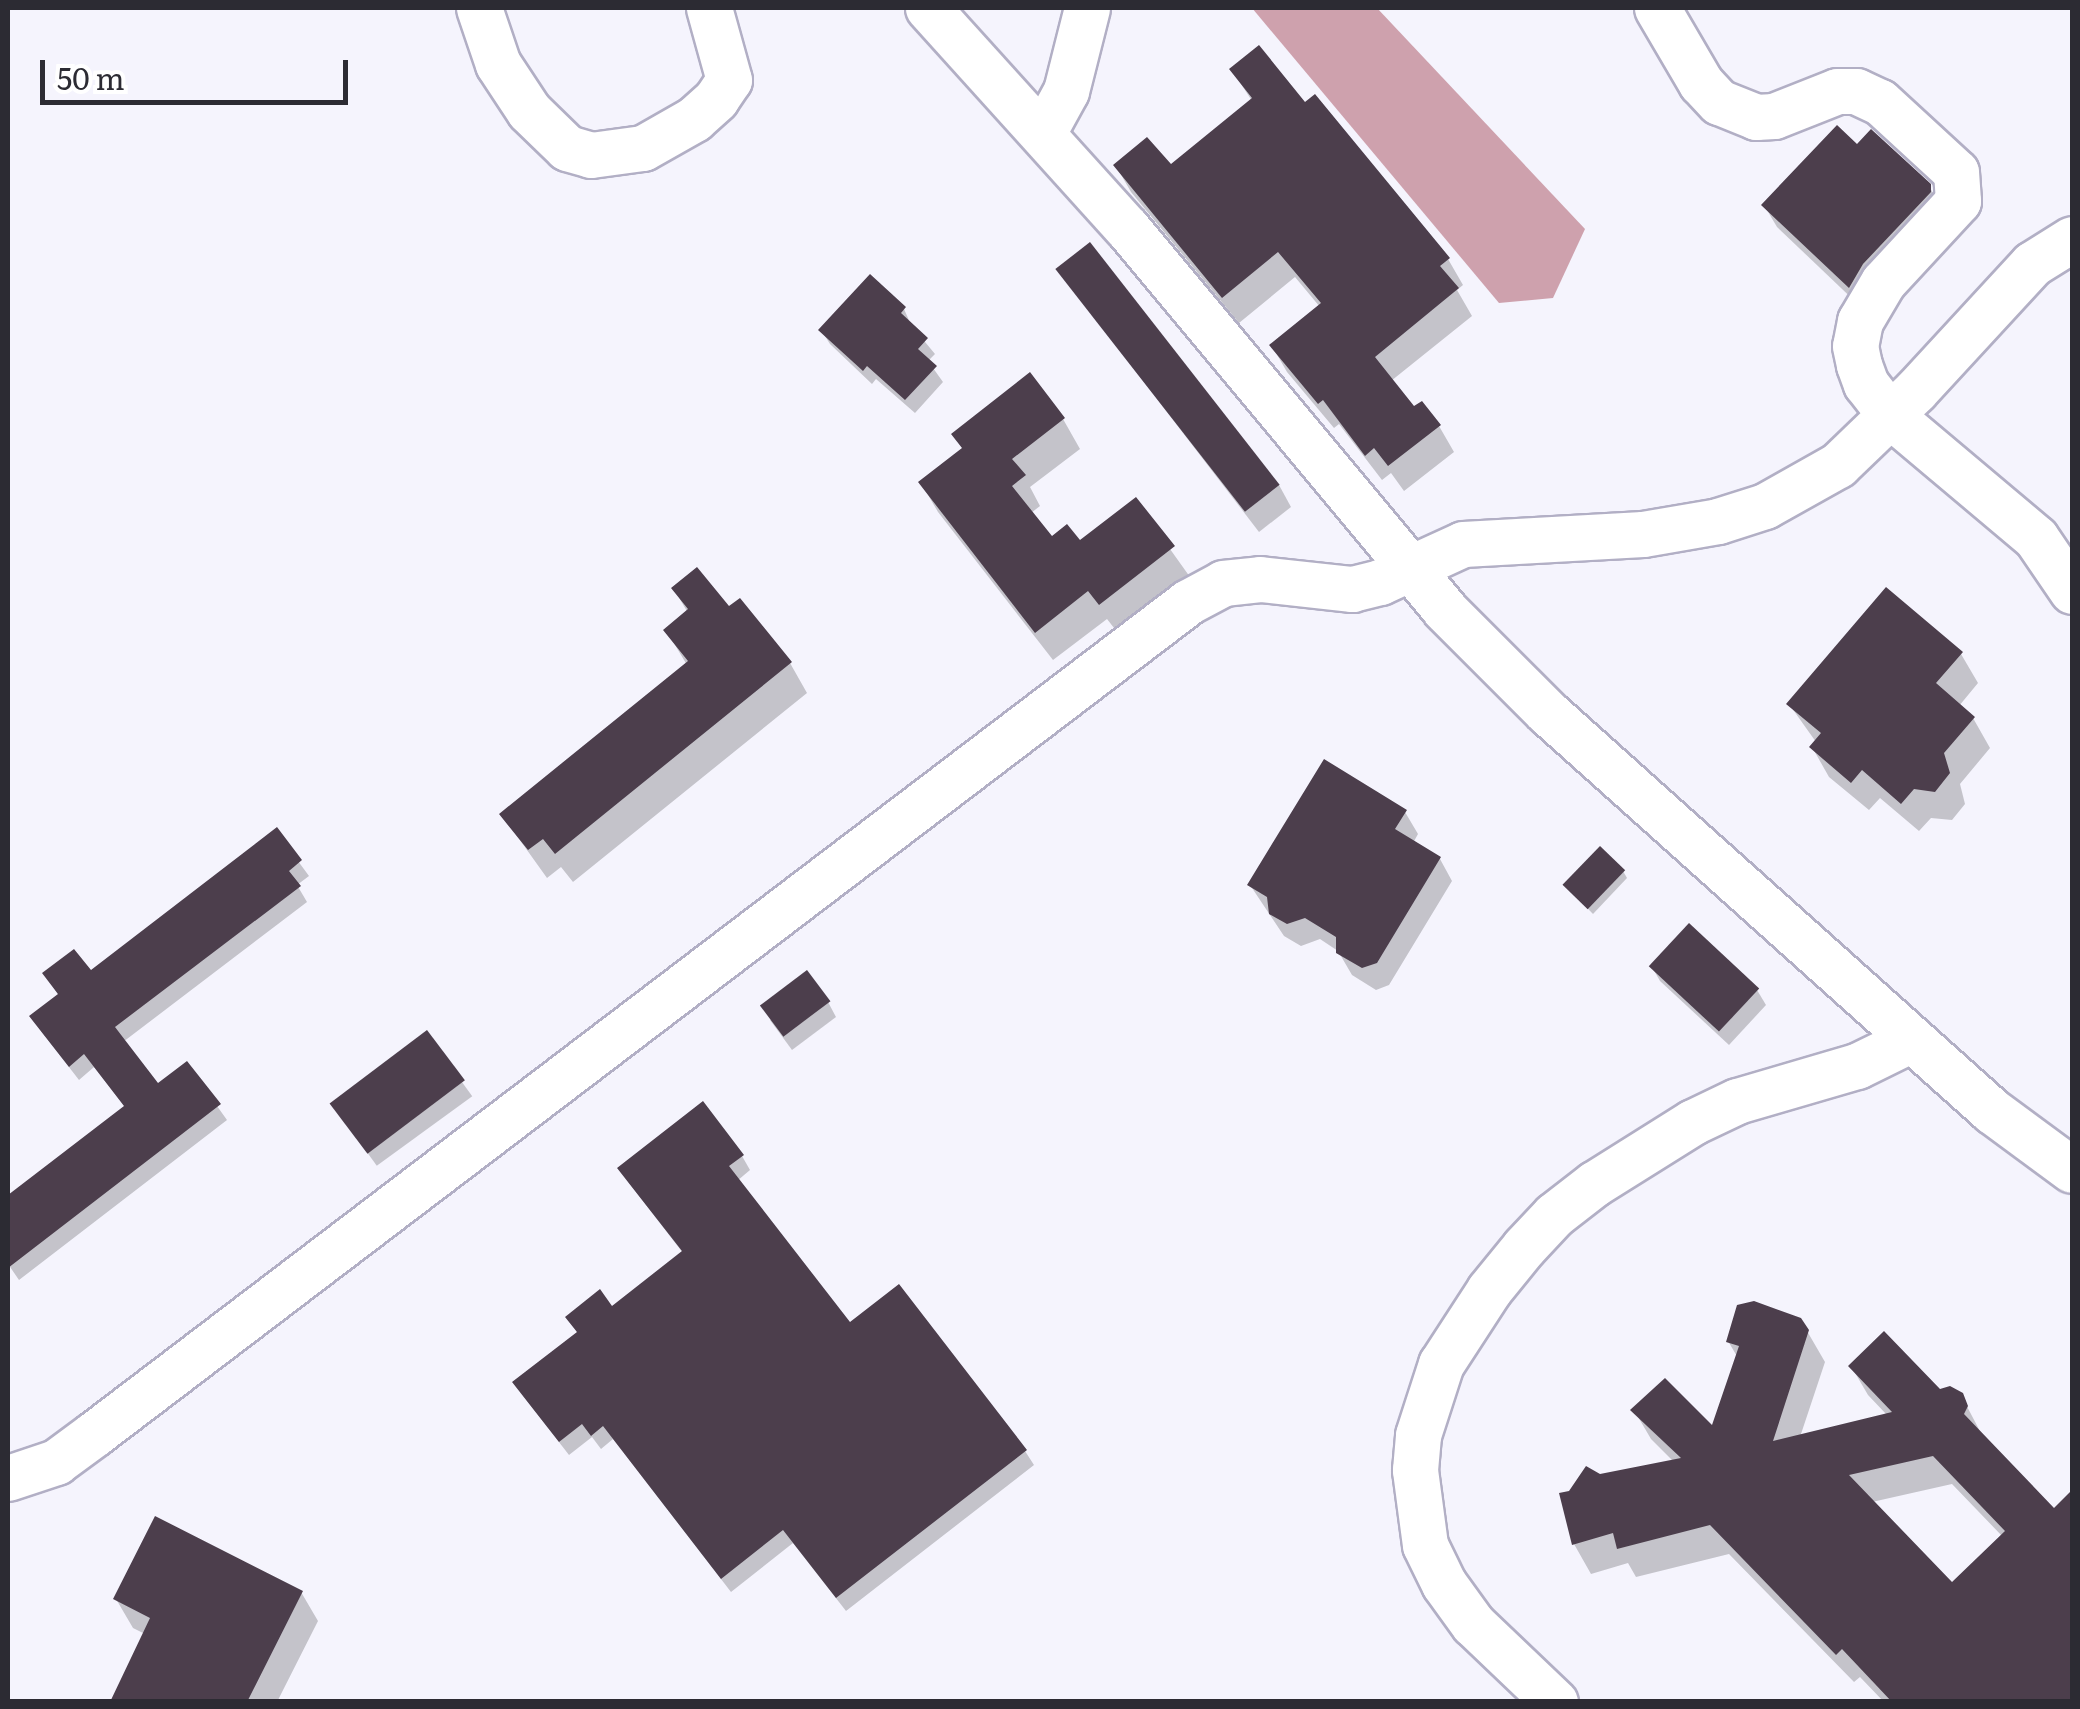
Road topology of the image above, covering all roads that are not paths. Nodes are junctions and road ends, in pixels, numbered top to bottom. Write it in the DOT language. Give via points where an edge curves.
graph roads {
  1 [pos="479,8"];
  2 [pos="709,8"];
  3 [pos="928,8"];
  4 [pos="1087,8"];
  5 [pos="1658,8"];
  6 [pos="1042,132"];
  7 [pos="2072,239"];
  8 [pos="1890,416"];
  9 [pos="1408,568"];
  10 [pos="2072,592"];
  11 [pos="1912,1039"];
  12 [pos="2072,1170"];
  13 [pos="8,1478"];
  14 [pos="1554,1702"];
  1 -- 2 [label="lane" via="498,64 529,111 567,148 591,155 643,148 716,99 730,80"];
  3 -- 6 [label="lane"];
  4 -- 6 [label="lane" via="1066,91"];
  5 -- 8 [label="lane" via="1718,102 1756,117 1774,116 1837,91 1856,91 1880,102 1956,172 1958,202 1882,282 1860,321 1859,365"];
  6 -- 9 [label="lane"];
  7 -- 8 [label="lane" via="2032,264"];
  8 -- 9 [label="lane" via="1838,465 1765,506 1718,521 1642,534 1464,544"];
  8 -- 10 [label="lane" via="2036,538"];
  9 -- 11 [label="lane" via="1547,712"];
  9 -- 13 [label="lane" via="1352,589 1260,579 1223,583 1188,602 94,1434 56,1462"];
  11 -- 12 [label="lane" via="1992,1111"];
  11 -- 14 [label="lane" via="1857,1066 1737,1101 1594,1184 1524,1247 1442,1364 1418,1435 1415,1470 1425,1545 1473,1624"];
}
